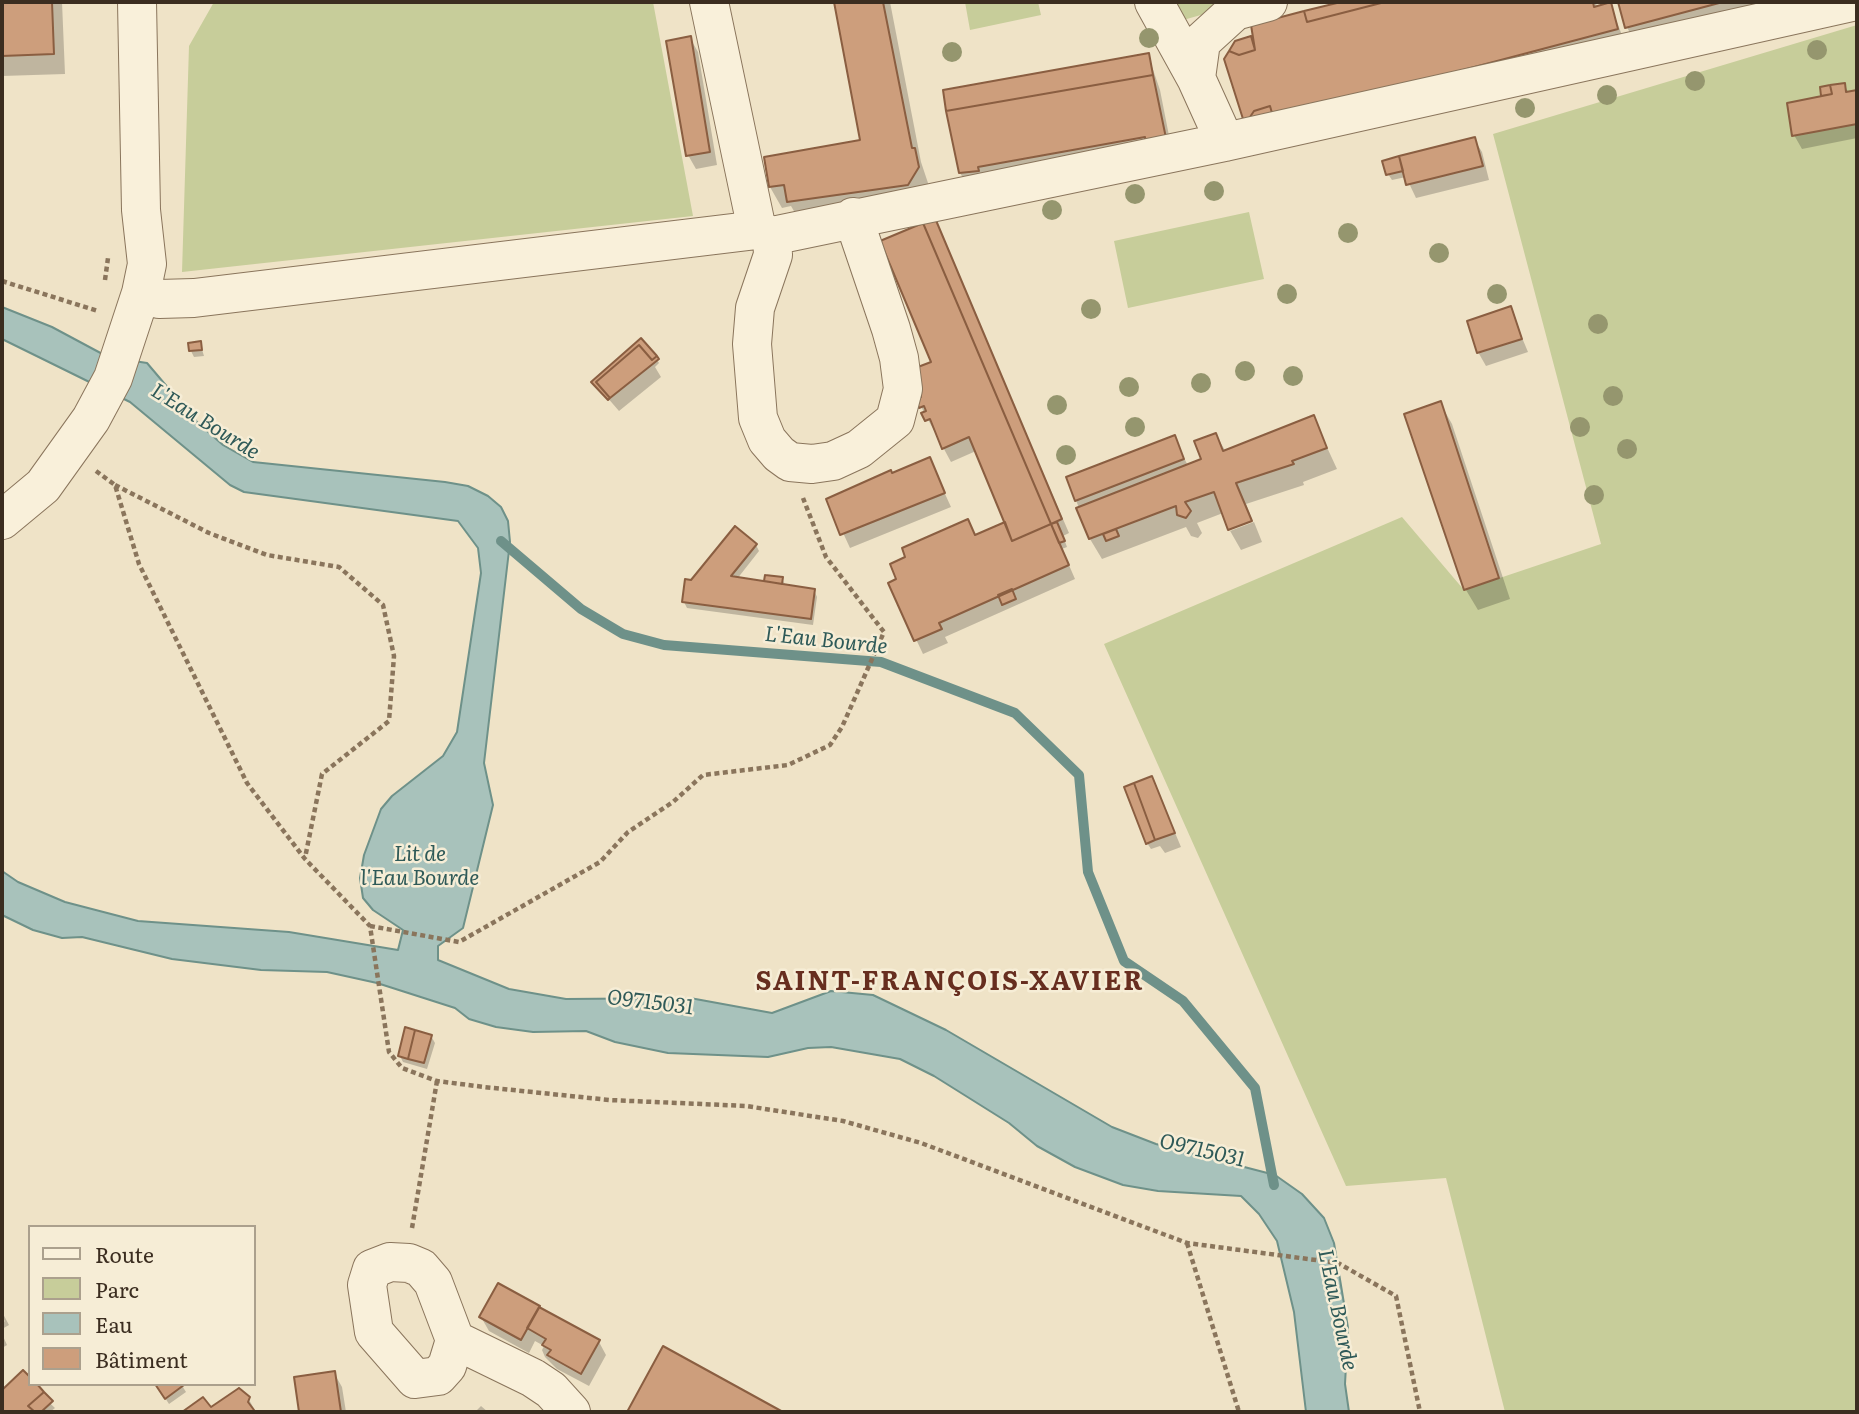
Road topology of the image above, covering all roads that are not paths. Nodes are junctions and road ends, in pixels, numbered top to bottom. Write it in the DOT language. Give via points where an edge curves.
graph roads {
  1 [pos="137,2"];
  2 [pos="709,2"];
  3 [pos="1154,2"];
  4 [pos="1268,2"];
  5 [pos="1852,2"];
  6 [pos="1195,78"];
  7 [pos="1225,142"];
  8 [pos="141,210"];
  9 [pos="853,218"];
  10 [pos="764,233"];
  11 [pos="141,293"];
  12 [pos="111,329"];
  13 [pos="84,410"];
  14 [pos="2,510"];
  15 [pos="2,520"];
  16 [pos="455,1340"];
  17 [pos="571,1412"];
  1 -- 8 [label="street"];
  2 -- 10 [label="street"];
  3 -- 6 [label="street"];
  4 -- 6 [label="street" via="1235,11 1201,42"];
  5 -- 7 [label="street"];
  6 -- 7 [label="street"];
  7 -- 9 [label="street"];
  8 -- 11 [label="street" via="147,264"];
  8 -- 12 [label="street"];
  9 -- 10 [label="street"];
  9 -- 10 [label="street" via="899,358 901,404 895,420 859,449 833,461 790,462 767,440 758,418 753,375 755,308 773,255"];
  10 -- 11 [label="street" via="194,298 159,299"];
  11 -- 12 [label="street"];
  12 -- 13 [label="street" via="113,378"];
  13 -- 14 [label="street"];
  13 -- 15 [label="street" via="43,486"];
  16 -- 16 [label="street" via="432,1282 421,1268 390,1262 372,1269 367,1284 374,1332 415,1379 438,1376 447,1366"];
  16 -- 17 [label="street" via="533,1378"];
}
